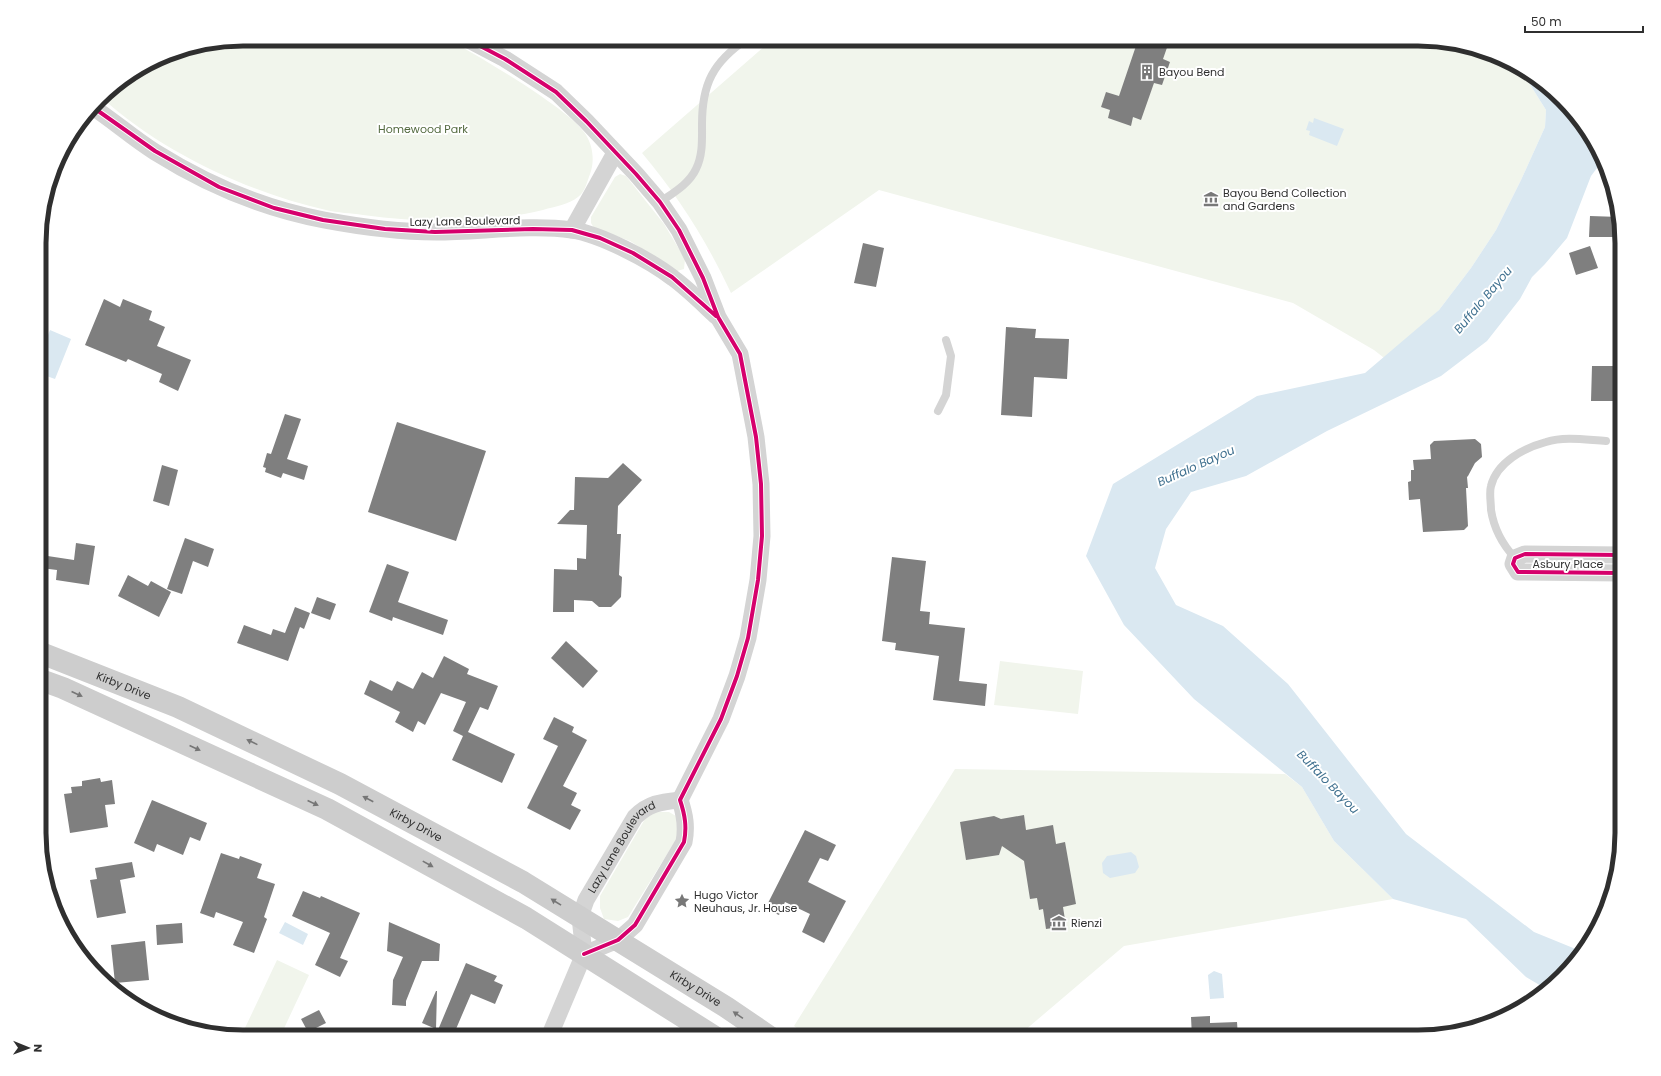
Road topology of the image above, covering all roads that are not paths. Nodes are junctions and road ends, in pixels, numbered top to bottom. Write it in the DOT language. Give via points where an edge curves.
graph roads {
  1 [pos="480,46"];
  2 [pos="738,46"];
  3 [pos="97,111"];
  4 [pos="616,153"];
  5 [pos="660,202"];
  6 [pos="572,230"];
  7 [pos="718,318"];
  8 [pos="946,340"];
  9 [pos="938,411"];
  10 [pos="1606,441"];
  11 [pos="1594,555"];
  12 [pos="1615,555"];
  13 [pos="1515,558"];
  14 [pos="1593,573"];
  15 [pos="1615,573"];
  16 [pos="46,655"];
  17 [pos="46,682"];
  18 [pos="680,800"];
  19 [pos="580,917"];
  20 [pos="618,940"];
  21 [pos="584,954"];
  22 [pos="553,1030"];
  23 [pos="704,1030"];
  24 [pos="760,1030"];
  1 -- 4 [label="street, Lazy Lane Boulevard" via="556,92"];
  2 -- 5 [label="lane" via="726,56 710,76 703,98 702,147 696,170 683,185"];
  3 -- 6 [label="street, Lazy Lane Boulevard" via="155,152 206,180 281,210 385,230"];
  4 -- 5 [label="street, Lazy Lane Boulevard"];
  4 -- 6 [label="street"];
  5 -- 7 [label="street, Lazy Lane Boulevard" via="693,257"];
  6 -- 7 [label="street, Lazy Lane Boulevard" via="600,238 640,257 672,277"];
  7 -- 18 [label="street, Lazy Lane Boulevard" via="740,354 756,437 761,484 762,536 758,580 737,676 721,719"];
  8 -- 9 [label="lane" via="951,356 946,395"];
  10 -- 13 [label="lane" via="1546,441 1523,451 1499,469 1490,487 1493,520 1506,548"];
  11 -- 12 [label="street, Asbury Place"];
  11 -- 13 [label="street, Asbury Place" via="1525,554"];
  11 -- 14 [label="street, Asbury Place"];
  13 -- 14 [label="street, Asbury Place" via="1513,564 1518,572"];
  14 -- 15 [label="street, Asbury Place"];
  19 -- 16 [label="main road, Kirby Drive, one-way" via="523,882 340,784 178,707"];
  17 -- 21 [label="main road, one-way" via="327,809 526,918"];
  18 -- 19 [label="street, Lazy Lane Boulevard" via="643,808 635,817 587,897"];
  18 -- 20 [label="street" via="685,817 684,842 635,925"];
  19 -- 20 [label="main road, Kirby Drive"];
  19 -- 21 [label="street"];
  20 -- 21 [label="street"];
  24 -- 20 [label="main road, Kirby Drive, one-way"];
  21 -- 22 [label="street"];
  21 -- 23 [label="main road"];
}
